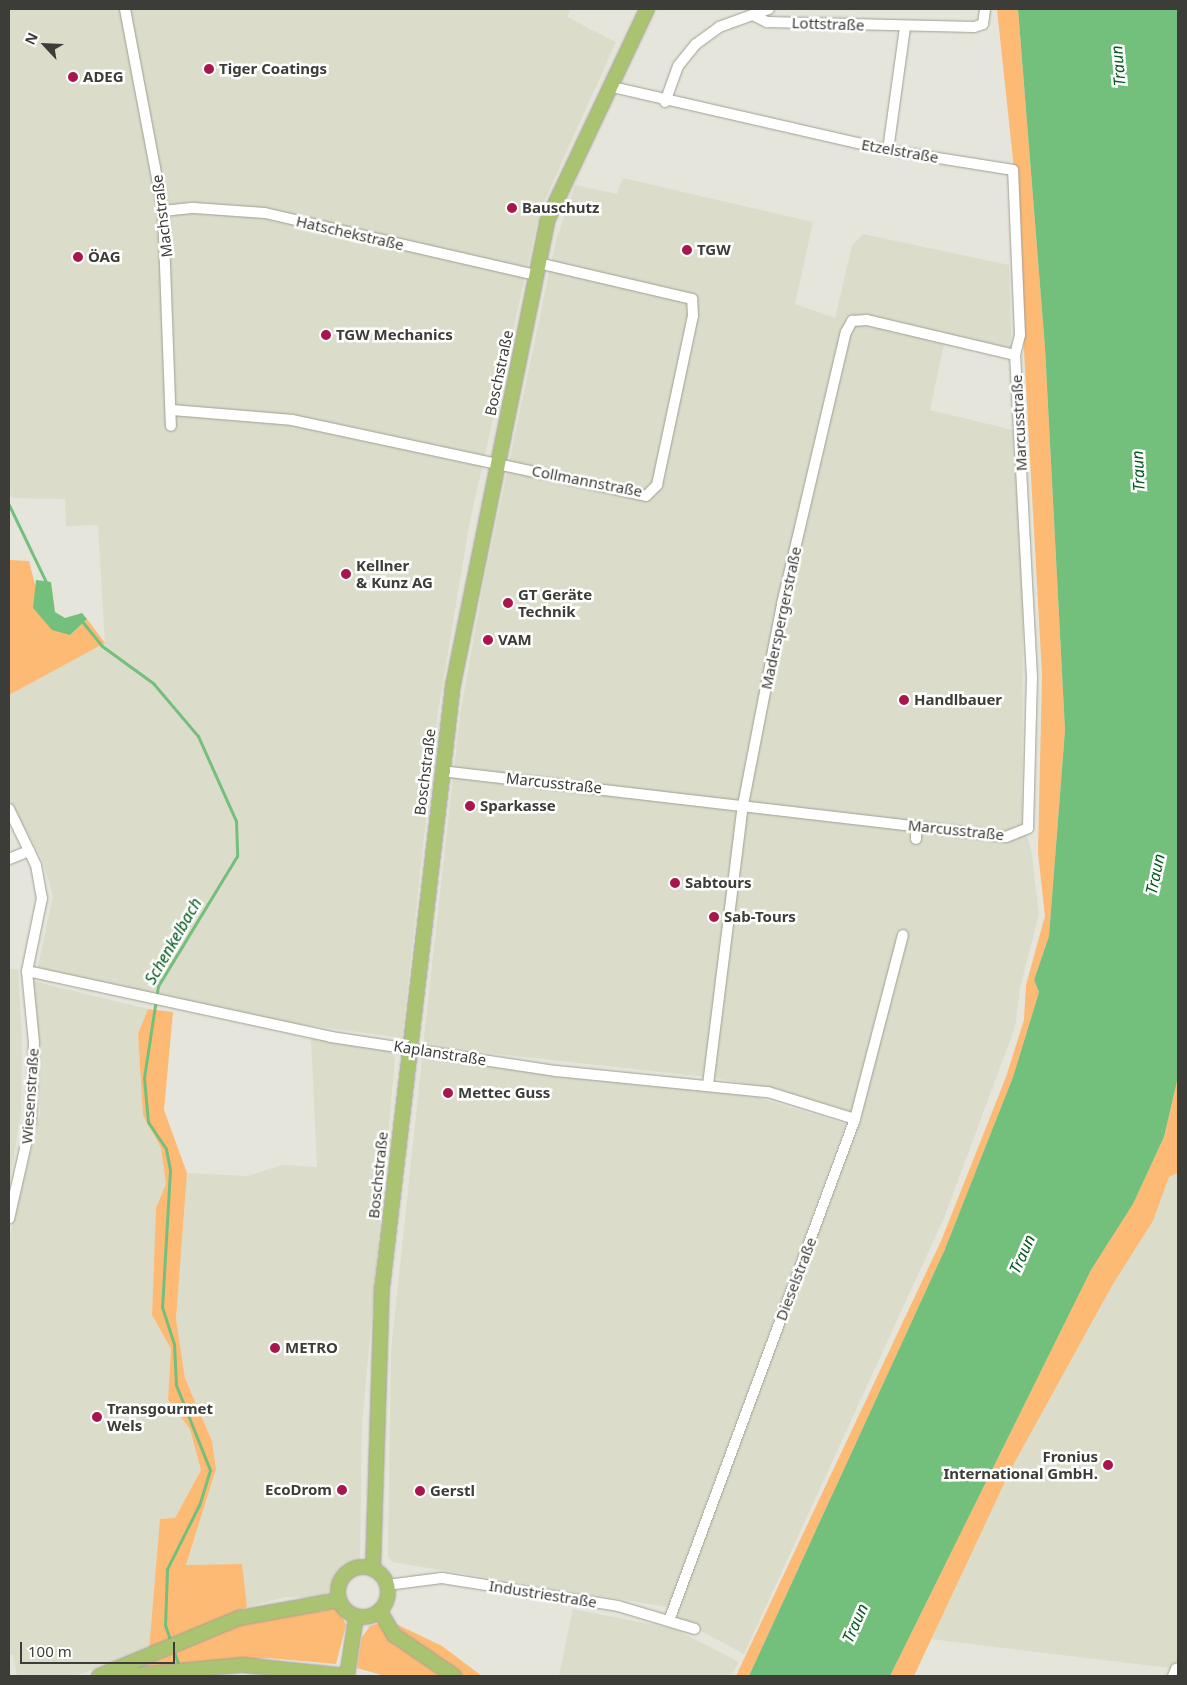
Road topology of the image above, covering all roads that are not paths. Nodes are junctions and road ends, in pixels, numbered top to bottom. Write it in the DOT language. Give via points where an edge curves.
graph roads {
  1 [pos="125,9"];
  2 [pos="647,9"];
  3 [pos="769,9"];
  4 [pos="985,12"];
  5 [pos="753,15"];
  6 [pos="904,27"];
  7 [pos="609,86"];
  8 [pos="665,102"];
  9 [pos="888,150"];
  10 [pos="164,211"];
  11 [pos="536,269"];
  12 [pos="1015,354"];
  13 [pos="171,410"];
  14 [pos="171,426"];
  15 [pos="497,463"];
  16 [pos="441,771"];
  17 [pos="743,805"];
  18 [pos="9,808"];
  19 [pos="916,826"];
  20 [pos="916,839"];
  21 [pos="29,851"];
  22 [pos="9,858"];
  23 [pos="903,935"];
  24 [pos="27,971"];
  25 [pos="409,1049"];
  26 [pos="708,1085"];
  27 [pos="855,1118"];
  28 [pos="9,1219"];
  29 [pos="373,1569"];
  30 [pos="387,1585"];
  31 [pos="339,1600"];
  32 [pos="380,1611"];
  33 [pos="356,1617"];
  34 [pos="670,1618"];
  35 [pos="695,1629"];
  36 [pos="99,1676"];
  37 [pos="126,1676"];
  38 [pos="347,1676"];
  39 [pos="454,1676"];
  1 -- 10 [label="street, Machstraße"];
  2 -- 7 [label="main road, Boschstraße"];
  3 -- 5 [label="street"];
  4 -- 6 [label="street, Lottstraße" via="983,24 974,27"];
  5 -- 6 [label="street, Lottstraße" via="767,22"];
  5 -- 8 [label="street" via="719,26 696,44 678,66"];
  6 -- 9 [label="street"];
  7 -- 8 [label="street, Etzelstraße"];
  7 -- 11 [label="main road, Boschstraße" via="559,191"];
  8 -- 9 [label="street, Etzelstraße"];
  9 -- 12 [label="street, Etzelstraße" via="1012,170 1020,335"];
  10 -- 11 [label="street, Hatschekstraße" via="194,208 265,213"];
  10 -- 13 [label="street, Machstraße"];
  11 -- 15 [label="main road, Boschstraße"];
  11 -- 15 [label="street, Collmannstraße" via="692,299 685,354 657,485 646,496"];
  12 -- 17 [label="street, Maderspergerstraße" via="867,320 852,321 782,604"];
  12 -- 19 [label="street, Marcusstraße" via="1032,678 1028,828 1006,837"];
  13 -- 14 [label="street, Machstraße"];
  13 -- 15 [label="street, Collmannstraße" via="258,414"];
  15 -- 16 [label="main road, Boschstraße"];
  16 -- 17 [label="street, Marcusstraße"];
  16 -- 25 [label="main road, Boschstraße"];
  17 -- 19 [label="street, Marcusstraße"];
  17 -- 26 [label="street, Maderspergerstraße"];
  18 -- 21 [label="street, Wiesenstraße"];
  19 -- 20 [label="street"];
  21 -- 22 [label="street"];
  21 -- 24 [label="street, Wiesenstraße" via="42,898"];
  23 -- 27 [label="street, Dieselstraße"];
  24 -- 25 [label="street, Kaplanstraße" via="146,998"];
  24 -- 28 [label="street, Wiesenstraße" via="34,1088 25,1160"];
  25 -- 26 [label="street, Kaplanstraße" via="556,1071"];
  25 -- 29 [label="main road, Boschstraße" via="382,1290"];
  26 -- 27 [label="street, Kaplanstraße" via="768,1092"];
  27 -- 34 [label="street, Dieselstraße"];
  29 -- 30 [label="main road"];
  29 -- 31 [label="main road" via="347,1573 341,1580"];
  30 -- 32 [label="main road" via="386,1603"];
  30 -- 34 [label="street, Industriestraße" via="442,1578"];
  31 -- 33 [label="main road"];
  31 -- 36 [label="main road" via="239,1618"];
  32 -- 33 [label="main road"];
  32 -- 39 [label="main road" via="394,1635"];
  33 -- 38 [label="main road"];
  34 -- 35 [label="street, Industriestraße"];
  37 -- 38 [label="main road" via="243,1665"];
}
